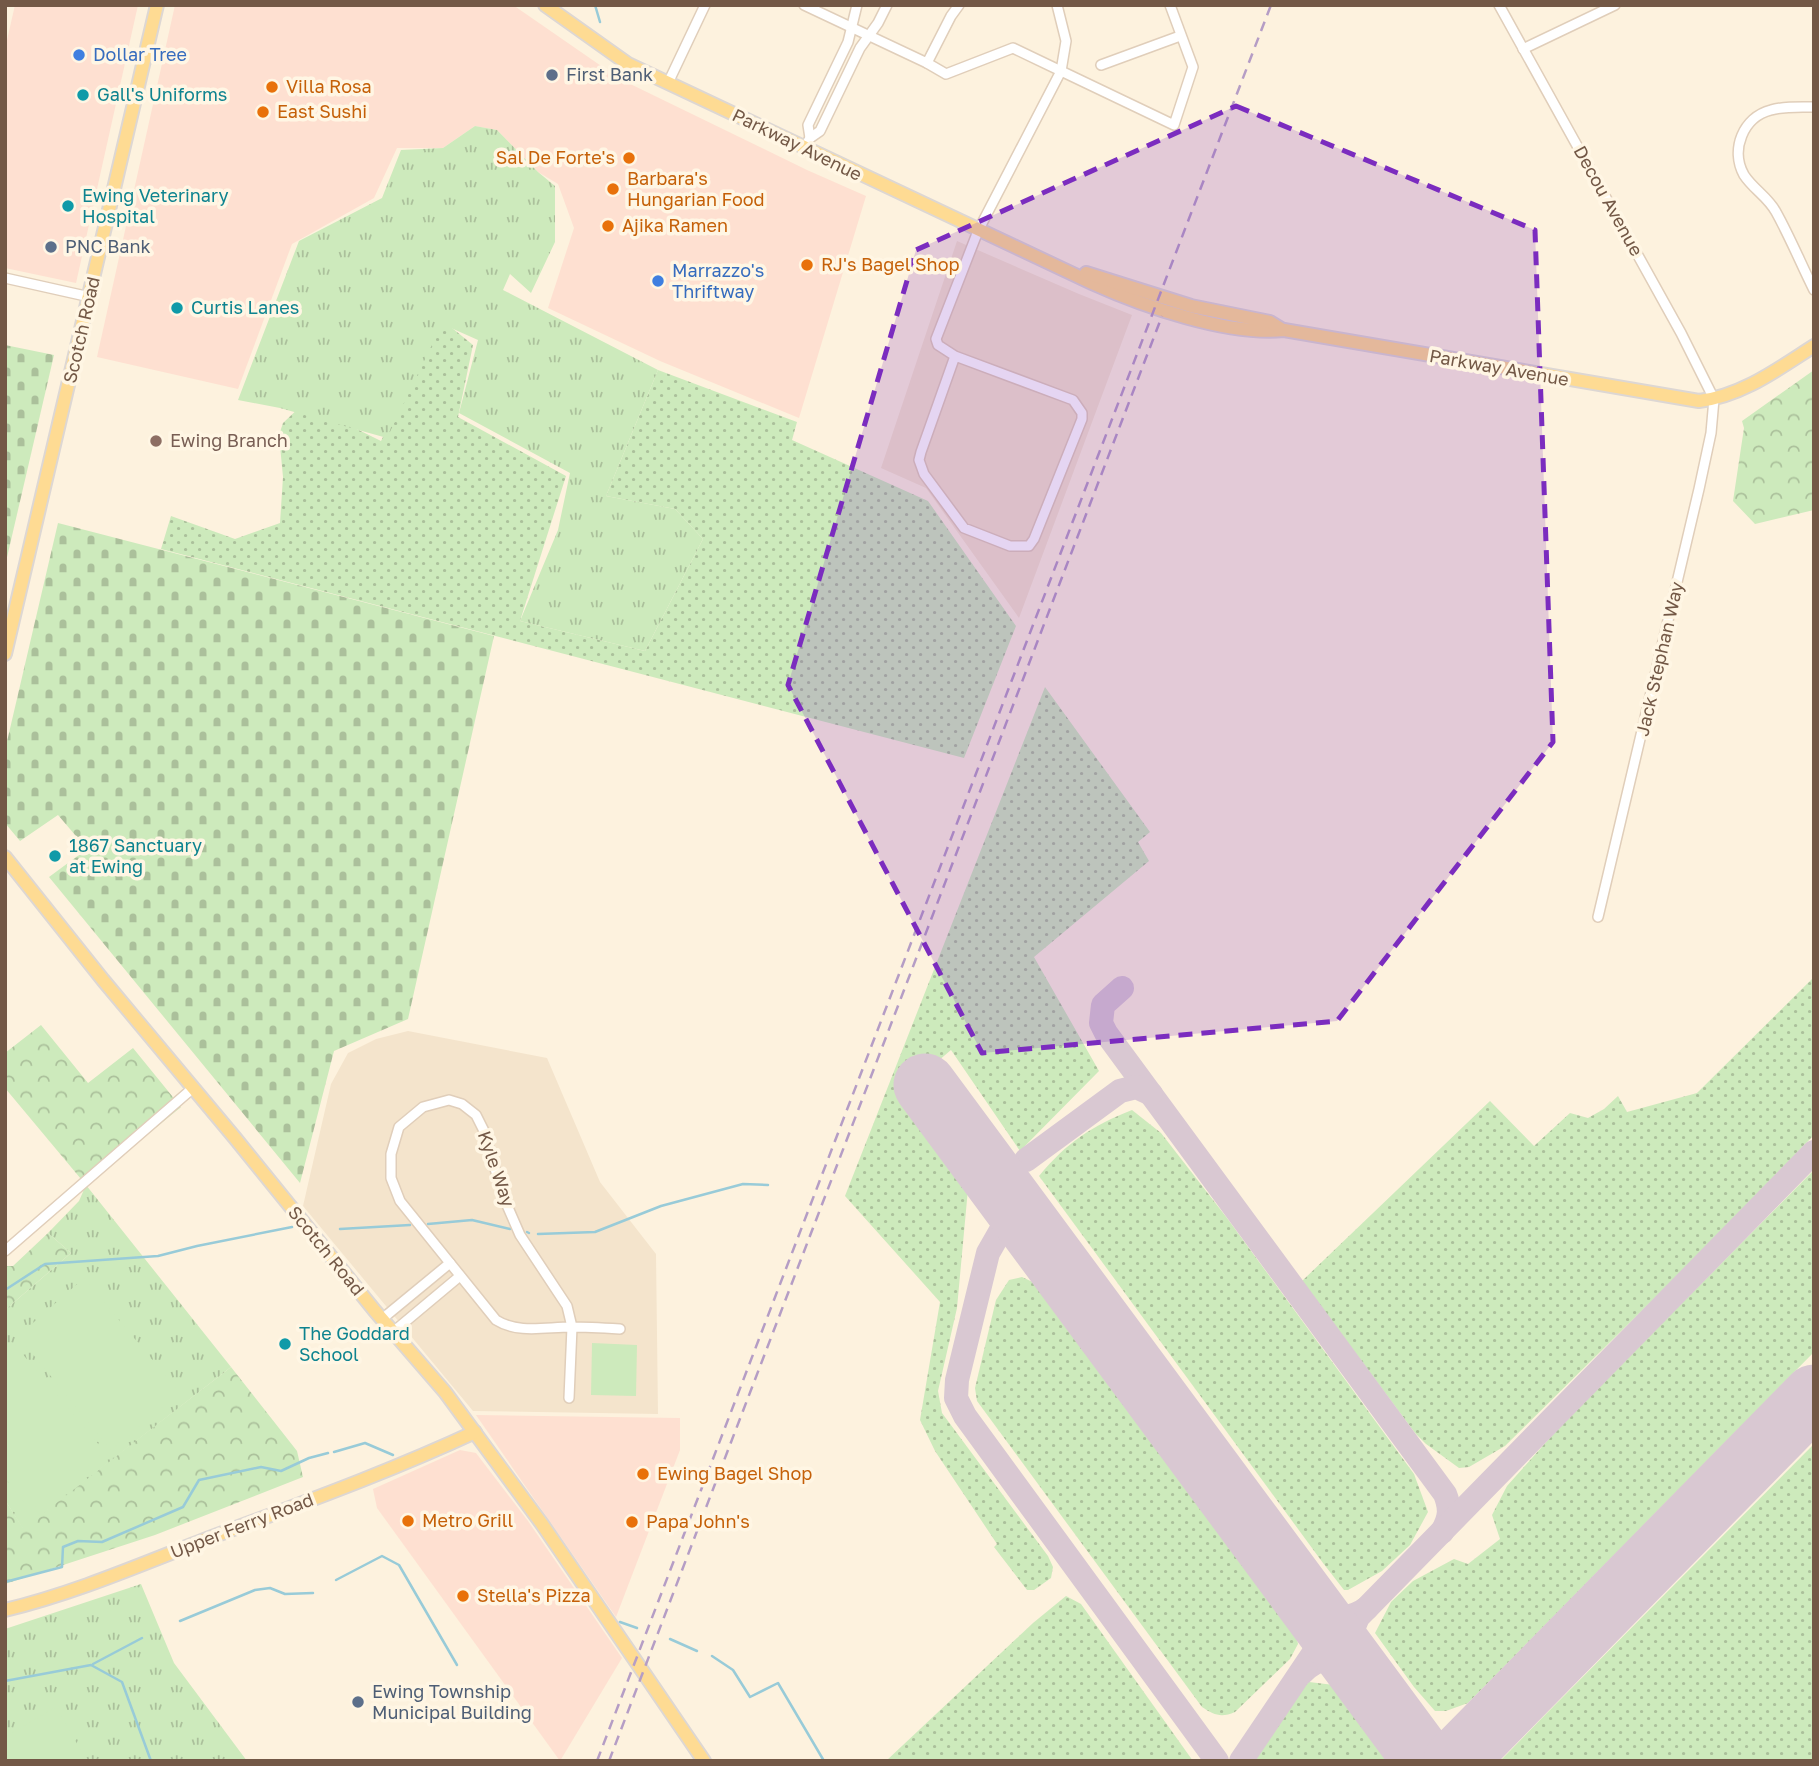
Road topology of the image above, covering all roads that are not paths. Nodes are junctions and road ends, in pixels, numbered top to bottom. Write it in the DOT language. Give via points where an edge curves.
graph roads {
  1 [pos="157,5"];
  2 [pos="545,5"];
  3 [pos="705,5"];
  4 [pos="804,5"];
  5 [pos="857,5"];
  6 [pos="887,5"];
  7 [pos="960,5"];
  8 [pos="1057,5"];
  9 [pos="1170,5"];
  10 [pos="1499,5"];
  11 [pos="1615,5"];
  12 [pos="850,29"];
  13 [pos="1180,36"];
  14 [pos="867,37"];
  15 [pos="1523,49"];
  16 [pos="927,63"];
  17 [pos="1101,65"];
  18 [pos="1061,71"];
  19 [pos="668,83"];
  20 [pos="1814,107"];
  21 [pos="807,143"];
  22 [pos="978,231"];
  23 [pos="5,278"];
  24 [pos="1814,290"];
  25 [pos="90,297"];
  26 [pos="1814,346"];
  27 [pos="955,356"];
  28 [pos="1714,399"];
  29 [pos="5,654"];
  30 [pos="5,857"];
  31 [pos="1598,917"];
  32 [pos="193,1088"];
  33 [pos="5,1251"];
  34 [pos="450,1263"];
  35 [pos="460,1276"];
  36 [pos="382,1319"];
  37 [pos="572,1327"];
  38 [pos="620,1329"];
  39 [pos="393,1332"];
  40 [pos="569,1398"];
  41 [pos="475,1432"];
  42 [pos="5,1610"];
  43 [pos="704,1761"];
  1 -- 25 [label="main road, Scotch Road"];
  2 -- 19 [label="main road, Parkway Avenue" via="628,64"];
  3 -- 19 [label="street"];
  4 -- 12 [label="street"];
  5 -- 12 [label="street"];
  6 -- 14 [label="street"];
  7 -- 16 [label="street"];
  8 -- 18 [label="street" via="1066,41"];
  9 -- 13 [label="street"];
  10 -- 15 [label="street, Decou Avenue"];
  11 -- 15 [label="street"];
  12 -- 14 [label="street"];
  12 -- 21 [label="street" via="808,125"];
  13 -- 17 [label="street"];
  13 -- 18 [label="street" via="1192,67 1174,125"];
  14 -- 16 [label="street"];
  14 -- 21 [label="street" via="820,131"];
  15 -- 28 [label="street, Decou Avenue"];
  16 -- 18 [label="street" via="946,74 1013,48"];
  18 -- 22 [label="street"];
  19 -- 21 [label="main road, Parkway Avenue"];
  20 -- 24 [label="street" via="1762,113 1747,125 1738,154 1743,173 1776,212"];
  21 -- 22 [label="main road, Parkway Avenue"];
  22 -- 27 [label="street" via="936,340"];
  22 -- 28 [label="main road, Parkway Avenue" via="1108,290 1171,312 1256,331 1284,330 1684,400"];
  23 -- 25 [label="street"];
  25 -- 29 [label="main road, Scotch Road"];
  26 -- 28 [label="main road" via="1738,392"];
  27 -- 27 [label="street" via="1073,400 1082,412 1029,546 1010,546 964,528 920,468 921,452"];
  28 -- 31 [label="street, Jack Stephan Way" via="1699,489"];
  30 -- 32 [label="main road, Scotch Road"];
  32 -- 33 [label="street"];
  32 -- 36 [label="main road, Scotch Road"];
  34 -- 35 [label="street, Kyle Way"];
  34 -- 36 [label="street"];
  34 -- 37 [label="street, Kyle Way" via="400,1201 391,1178 391,1154 399,1127 423,1107 449,1100 476,1115 516,1225 567,1306"];
  35 -- 37 [label="street, Kyle Way" via="506,1326"];
  35 -- 39 [label="street"];
  36 -- 39 [label="main road, Scotch Road"];
  37 -- 38 [label="street, Kyle Way"];
  37 -- 40 [label="street, Kyle Way"];
  39 -- 41 [label="main road, Scotch Road"];
  41 -- 42 [label="main road, Upper Ferry Road" via="194,1544"];
  41 -- 43 [label="main road, Scotch Road"];
}
